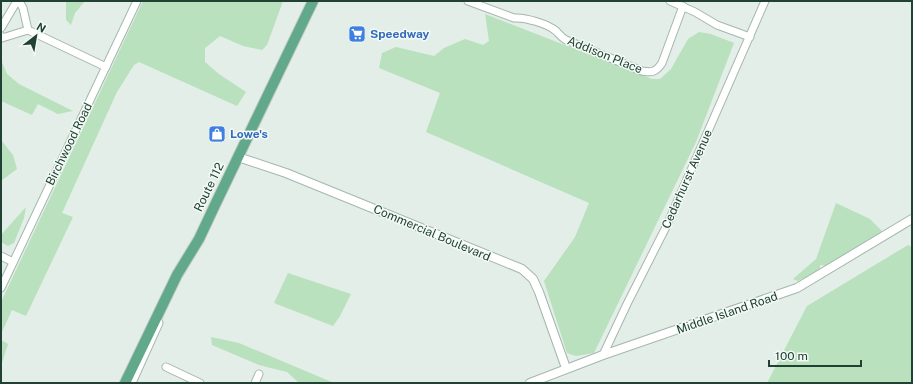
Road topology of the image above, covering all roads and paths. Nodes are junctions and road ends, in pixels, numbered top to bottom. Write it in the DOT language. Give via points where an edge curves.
graph roads {
  1 [pos="18,1"];
  2 [pos="137,1"];
  3 [pos="312,1"];
  4 [pos="468,1"];
  5 [pos="670,1"];
  6 [pos="765,1"];
  7 [pos="683,6"];
  8 [pos="1,28"];
  9 [pos="28,30"];
  10 [pos="1,36"];
  11 [pos="750,37"];
  12 [pos="106,67"];
  13 [pos="238,157"];
  14 [pos="912,219"];
  15 [pos="1,256"];
  16 [pos="14,262"];
  17 [pos="1,288"];
  18 [pos="157,318"];
  19 [pos="603,355"];
  20 [pos="166,367"];
  21 [pos="566,368"];
  22 [pos="259,374"];
  23 [pos="125,383"];
  24 [pos="132,383"];
  25 [pos="200,383"];
  26 [pos="255,383"];
  27 [pos="530,383"];
  1 -- 8 [label="street"];
  1 -- 9 [label="street" via="23,8"];
  2 -- 12 [label="street, Birchwood Road"];
  3 -- 13 [label="main road, Route 112"];
  4 -- 7 [label="street, Addison Place" via="514,18 530,20 555,31 566,40 652,73 662,63"];
  5 -- 7 [label="street"];
  6 -- 11 [label="street, Cedarhurst Avenue"];
  7 -- 11 [label="street" via="717,25"];
  9 -- 10 [label="street" via="2,38"];
  9 -- 12 [label="street"];
  11 -- 19 [label="street, Cedarhurst Avenue" via="667,225"];
  12 -- 16 [label="street, Birchwood Road"];
  13 -- 18 [label="main road, Route 112" via="199,239 177,275"];
  13 -- 21 [label="street, Commercial Boulevard" via="286,173 522,269 533,280 539,292"];
  14 -- 19 [label="street, Middle Island Road" via="798,288"];
  15 -- 16 [label="street"];
  16 -- 17 [label="street, Birchwood Road"];
  18 -- 23 [label="main road, Route 112"];
  18 -- 24 [label="street" via="159,324"];
  19 -- 21 [label="street, Middle Island Road"];
  20 -- 25 [label="street"];
  21 -- 27 [label="street, Middle Island Road"];
  22 -- 26 [label="street"];
}
